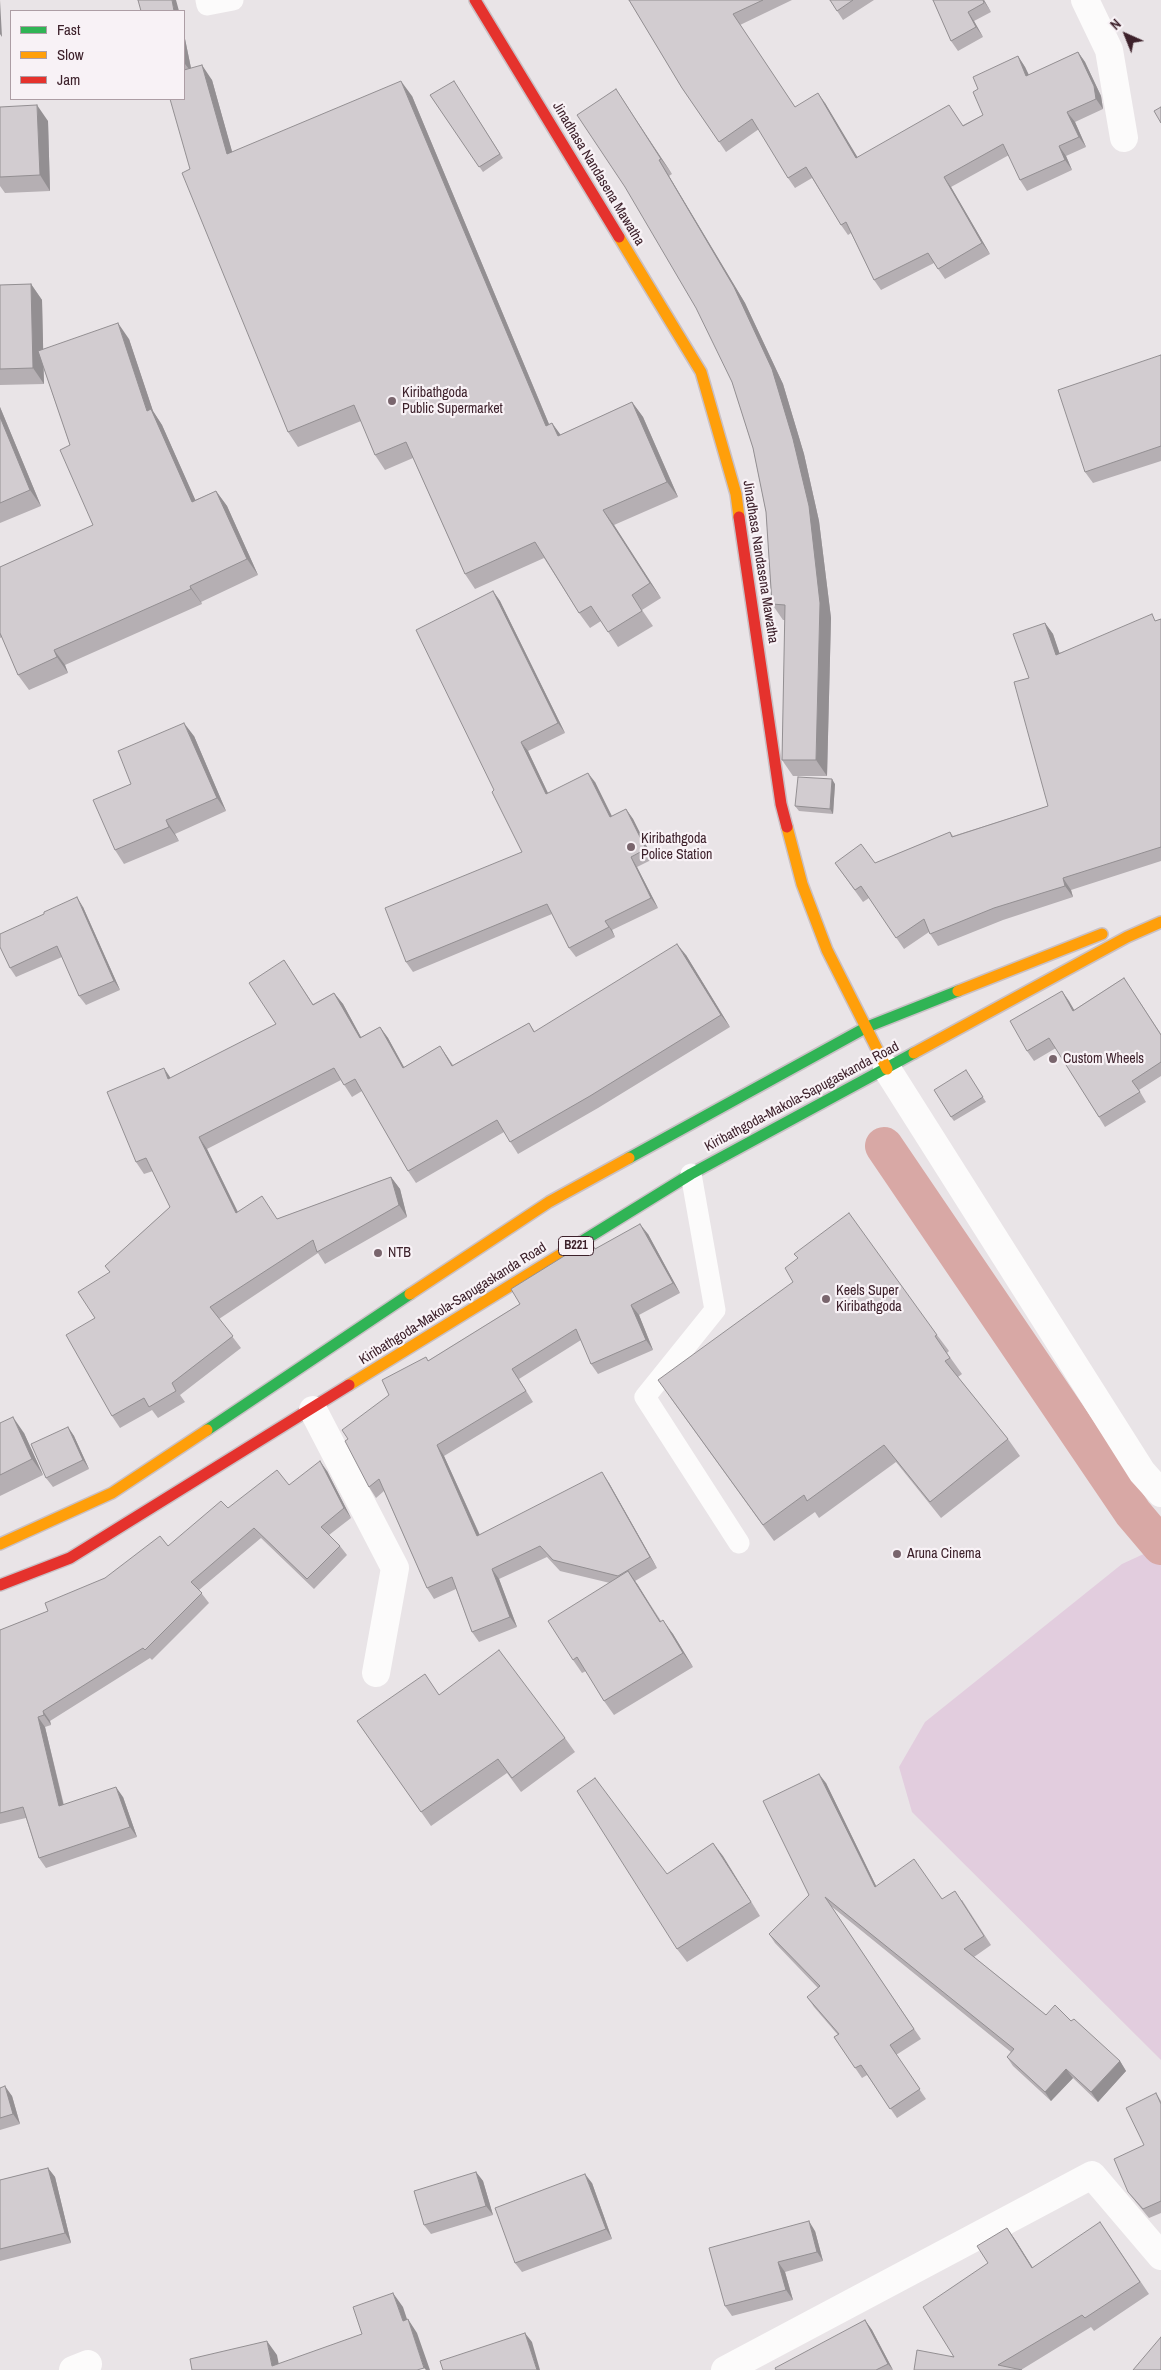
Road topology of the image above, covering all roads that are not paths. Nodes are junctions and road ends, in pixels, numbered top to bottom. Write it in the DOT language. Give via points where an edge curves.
graph roads {
  1 [pos="206,0"];
  2 [pos="232,0"];
  3 [pos="475,0"];
  4 [pos="1085,0"];
  5 [pos="1124,138"];
  6 [pos="1161,911"];
  7 [pos="1161,922"];
  8 [pos="867,1027"];
  9 [pos="887,1069"];
  10 [pos="691,1174"];
  11 [pos="313,1410"];
  12 [pos="1161,1493"];
  13 [pos="739,1543"];
  14 [pos="0,1544"];
  15 [pos="0,1585"];
  16 [pos="376,1673"];
  17 [pos="1161,2256"];
  18 [pos="726,2370"];
  1 -- 2 [label="lane" via="207,5"];
  3 -- 8 [label="main road, Jinadhasa Nandasena Mawatha" via="701,372 736,494 781,804 802,884 827,950"];
  4 -- 5 [label="street" via="1109,50"];
  6 -- 8 [label="main road, Kiribathgoda-Makola-Sapugaskanda Road"];
  7 -- 9 [label="main road, Kiribathgoda-Makola-Sapugaskanda Road / B221" via="1127,937"];
  8 -- 9 [label="main road, Jinadhasa Nandasena Mawatha"];
  8 -- 14 [label="main road, Kiribathgoda-Makola-Sapugaskanda Road" via="549,1202 112,1493"];
  9 -- 10 [label="main road, Kiribathgoda-Makola-Sapugaskanda Road / B221"];
  9 -- 12 [label="street" via="1142,1472"];
  10 -- 11 [label="main road, Kiribathgoda-Makola-Sapugaskanda Road / B221"];
  10 -- 13 [label="lane" via="715,1310 644,1396"];
  11 -- 15 [label="main road, Kiribathgoda-Makola-Sapugaskanda Road / B221" via="70,1558"];
  11 -- 16 [label="street" via="395,1568"];
  17 -- 18 [label="street" via="1092,2175"];
}
